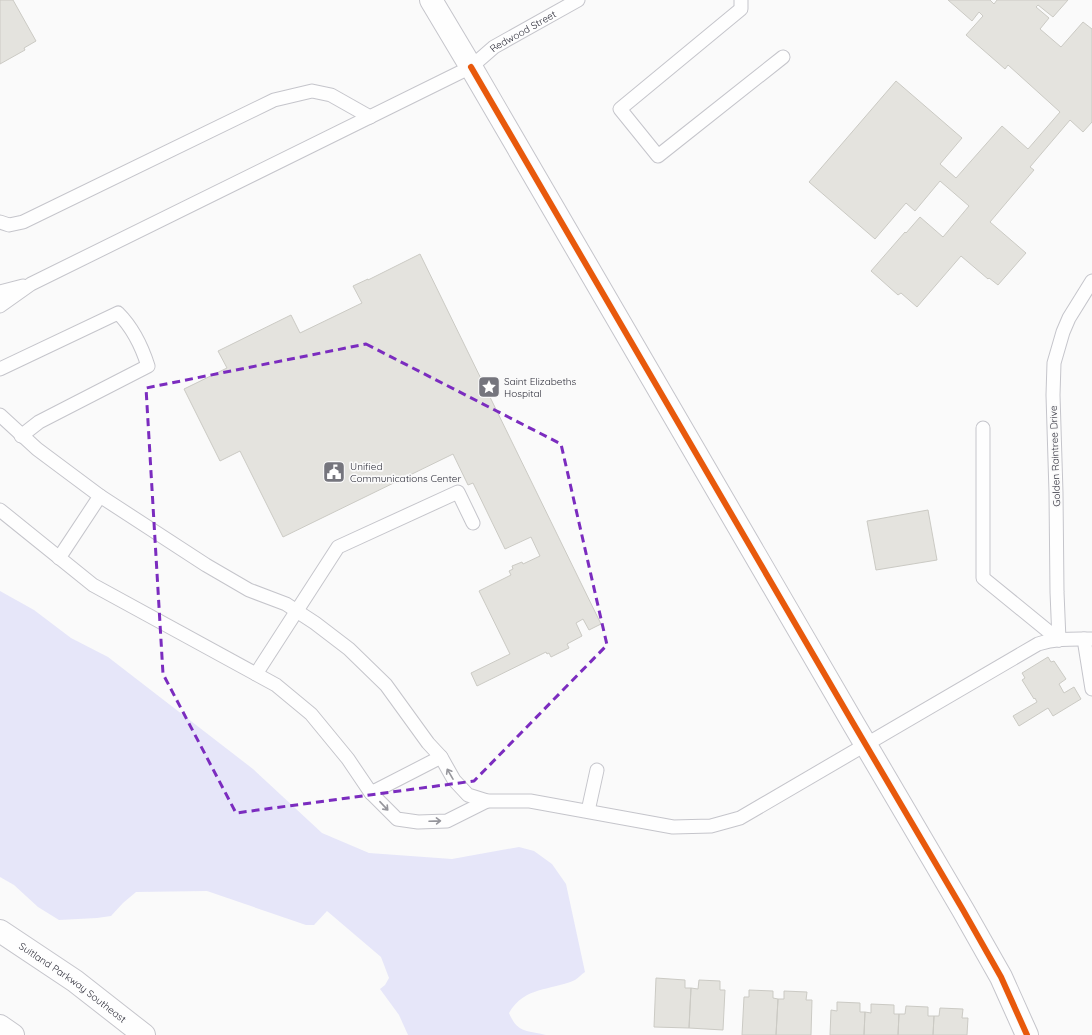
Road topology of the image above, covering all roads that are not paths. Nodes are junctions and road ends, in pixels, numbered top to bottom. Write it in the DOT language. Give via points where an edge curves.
graph roads {
  1 [pos="431,0"];
  2 [pos="578,0"];
  3 [pos="741,0"];
  4 [pos="783,57"];
  5 [pos="472,67"];
  6 [pos="370,117"];
  7 [pos="0,222"];
  8 [pos="1092,281"];
  9 [pos="31,284"];
  10 [pos="0,292"];
  11 [pos="0,306"];
  12 [pos="0,369"];
  13 [pos="0,415"];
  14 [pos="983,428"];
  15 [pos="21,436"];
  16 [pos="100,496"];
  17 [pos="0,510"];
  18 [pos="473,523"];
  19 [pos="59,558"];
  20 [pos="296,611"];
  21 [pos="1088,639"];
  22 [pos="1059,640"];
  23 [pos="256,674"];
  24 [pos="1092,689"];
  25 [pos="865,744"];
  26 [pos="441,757"];
  27 [pos="597,770"];
  28 [pos="371,793"];
  29 [pos="487,801"];
  30 [pos="588,812"];
  31 [pos="0,931"];
  32 [pos="0,1026"];
  33 [pos="13,1035"];
  34 [pos="144,1035"];
  35 [pos="1027,1035"];
  1 -- 5 [label="main road"];
  2 -- 5 [label="lane, Redwood Street" via="494,46"];
  3 -- 4 [label="lane" via="741,9 620,109 658,156"];
  5 -- 6 [label="lane, Redwood Street"];
  5 -- 25 [label="main road"];
  6 -- 7 [label="lane" via="331,96 312,91 274,100 23,222 8,225"];
  6 -- 9 [label="lane, Redwood Street"];
  8 -- 22 [label="lane, Golden Raintree Drive" via="1069,318 1058,347 1054,368"];
  9 -- 10 [label="lane"];
  9 -- 11 [label="lane"];
  12 -- 15 [label="lane" via="118,313 126,320 144,352 148,366 39,422"];
  13 -- 15 [label="lane"];
  14 -- 22 [label="lane" via="983,578"];
  15 -- 16 [label="lane"];
  16 -- 19 [label="lane"];
  16 -- 20 [label="lane" via="249,590 286,604"];
  17 -- 19 [label="lane"];
  18 -- 20 [label="lane" via="458,492 338,547"];
  19 -- 23 [label="lane" via="93,586"];
  20 -- 23 [label="lane"];
  20 -- 26 [label="lane" via="349,649 386,685"];
  21 -- 22 [label="lane"];
  21 -- 24 [label="lane"];
  22 -- 25 [label="lane" via="1038,644"];
  23 -- 28 [label="lane" via="276,685 311,714"];
  25 -- 30 [label="lane" via="740,818 711,826 673,827"];
  25 -- 35 [label="main road" via="964,910 997,970"];
  26 -- 28 [label="lane"];
  29 -- 26 [label="lane, one-way" via="468,795 454,780"];
  27 -- 30 [label="lane"];
  28 -- 29 [label="lane, one-way" via="397,819 418,822 447,821"];
  29 -- 30 [label="lane" via="530,801"];
  31 -- 34 [label="main road, Suitland Parkway Southeast" via="75,981"];
  32 -- 33 [label="main road"];
}
